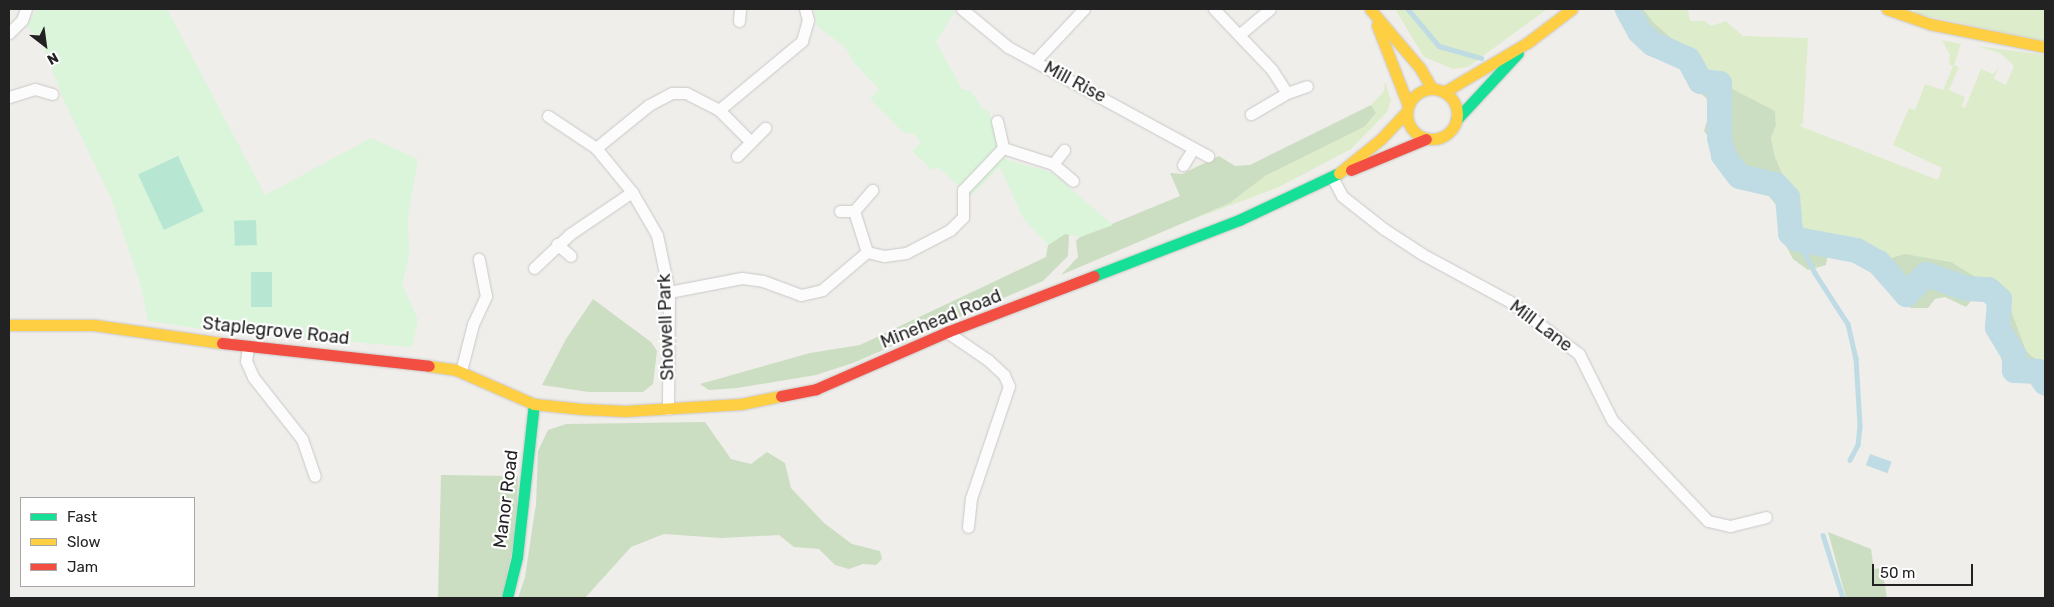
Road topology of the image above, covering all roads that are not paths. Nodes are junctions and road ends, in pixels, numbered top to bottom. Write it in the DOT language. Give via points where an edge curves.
graph roads {
  1 [pos="26,9"];
  2 [pos="740,9"];
  3 [pos="805,9"];
  4 [pos="962,9"];
  5 [pos="1084,9"];
  6 [pos="1214,9"];
  7 [pos="1270,9"];
  8 [pos="1572,9"];
  9 [pos="1887,9"];
  10 [pos="1371,11"];
  11 [pos="739,21"];
  12 [pos="9,33"];
  13 [pos="1240,34"];
  14 [pos="1527,43"];
  15 [pos="2045,47"];
  16 [pos="1035,61"];
  17 [pos="1306,86"];
  18 [pos="1438,90"];
  19 [pos="1287,93"];
  20 [pos="52,94"];
  21 [pos="9,98"];
  22 [pos="1407,108"];
  23 [pos="719,110"];
  24 [pos="1251,114"];
  25 [pos="548,116"];
  26 [pos="1456,120"];
  27 [pos="997,121"];
  28 [pos="765,128"];
  29 [pos="1426,139"];
  30 [pos="751,142"];
  31 [pos="596,148"];
  32 [pos="1003,148"];
  33 [pos="1193,149"];
  34 [pos="1064,150"];
  35 [pos="737,156"];
  36 [pos="1208,156"];
  37 [pos="1053,164"];
  38 [pos="1183,166"];
  39 [pos="1337,175"];
  40 [pos="1073,181"];
  41 [pos="872,190"];
  42 [pos="632,192"];
  43 [pos="840,211"];
  44 [pos="854,211"];
  45 [pos="557,244"];
  46 [pos="866,252"];
  47 [pos="571,256"];
  48 [pos="479,259"];
  49 [pos="534,268"];
  50 [pos="669,292"];
  51 [pos="9,325"];
  52 [pos="947,332"];
  53 [pos="248,347"];
  54 [pos="461,371"];
  55 [pos="534,404"];
  56 [pos="668,409"];
  57 [pos="315,476"];
  58 [pos="1766,517"];
  59 [pos="968,527"];
  60 [pos="507,598"];
  1 -- 12 [label="street" via="22,20"];
  2 -- 11 [label="street"];
  3 -- 23 [label="street" via="808,20 802,41 779,64 759,75"];
  4 -- 16 [label="street, Mill Rise" via="1008,47"];
  5 -- 16 [label="street"];
  6 -- 13 [label="street"];
  7 -- 13 [label="street"];
  8 -- 14 [label="main road"];
  9 -- 15 [label="main road" via="1930,24"];
  10 -- 18 [label="main road"];
  10 -- 22 [label="main road"];
  13 -- 19 [label="street" via="1272,70"];
  14 -- 18 [label="main road"];
  14 -- 26 [label="main road"];
  16 -- 33 [label="street, Mill Rise" via="1153,123"];
  17 -- 19 [label="street"];
  18 -- 22 [label="main road" via="1418,93"];
  18 -- 26 [label="main road" via="1455,104"];
  19 -- 24 [label="street"];
  20 -- 21 [label="street" via="35,89"];
  22 -- 29 [label="main road" via="1411,129"];
  22 -- 39 [label="main road, Minehead Road" via="1381,139"];
  23 -- 30 [label="street"];
  23 -- 31 [label="street" via="686,93 672,93 649,105"];
  25 -- 31 [label="street, Showell Park"];
  26 -- 29 [label="main road" via="1445,136"];
  27 -- 32 [label="street"];
  28 -- 30 [label="street"];
  29 -- 39 [label="main road, Minehead Road"];
  30 -- 35 [label="street"];
  31 -- 42 [label="street, Showell Park"];
  32 -- 37 [label="street"];
  32 -- 46 [label="street" via="963,190 963,217 950,230 906,253 884,256"];
  33 -- 36 [label="street, Mill Rise"];
  33 -- 38 [label="street"];
  34 -- 37 [label="street"];
  37 -- 40 [label="street"];
  39 -- 52 [label="main road, Minehead Road" via="1230,224"];
  39 -- 58 [label="street, Mill Lane" via="1342,196 1384,229 1422,254 1509,301 1579,354 1612,420 1708,521 1730,526"];
  41 -- 44 [label="street"];
  42 -- 45 [label="street"];
  42 -- 50 [label="street, Showell Park" via="657,235"];
  43 -- 44 [label="street"];
  44 -- 46 [label="street"];
  45 -- 47 [label="street"];
  45 -- 49 [label="street"];
  46 -- 50 [label="street" via="822,290 812,294 801,295 763,281 742,278"];
  48 -- 54 [label="street" via="486,296 473,324"];
  50 -- 56 [label="street, Showell Park"];
  51 -- 53 [label="main road, Staplegrove Road" via="94,325"];
  52 -- 56 [label="main road, Minehead Road" via="816,389 741,404"];
  52 -- 59 [label="street" via="988,360 1004,375 1009,386 971,498"];
  53 -- 54 [label="main road, Staplegrove Road" via="400,361"];
  53 -- 57 [label="street" via="246,361 253,377 302,439"];
  54 -- 55 [label="main road, Staplegrove Road"];
  55 -- 56 [label="main road, Minehead Road" via="582,409"];
  55 -- 60 [label="main road, Manor Road" via="517,557"];
}
